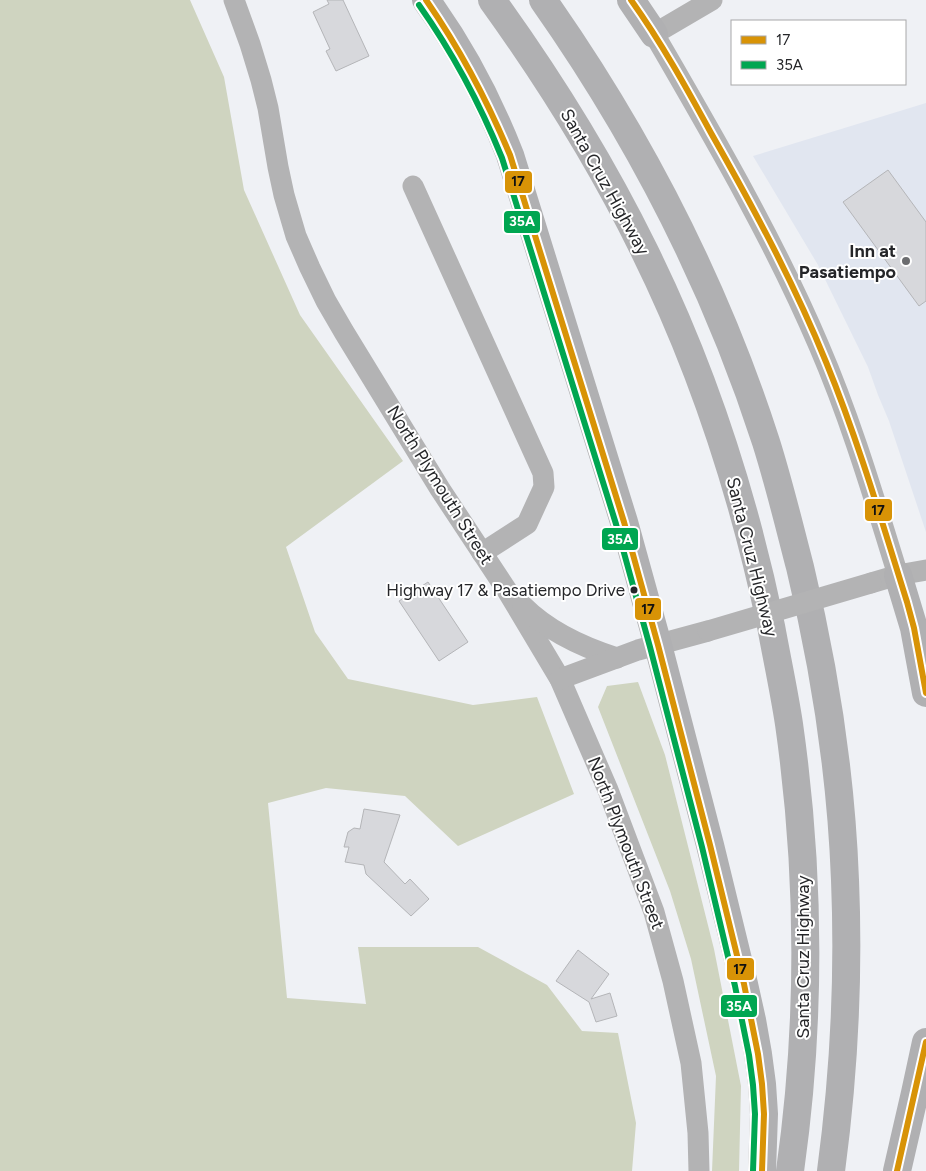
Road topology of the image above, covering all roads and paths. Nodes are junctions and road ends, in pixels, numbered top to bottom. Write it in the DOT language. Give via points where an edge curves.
graph roads {
  1 [pos="234,0"];
  2 [pos="426,0"];
  3 [pos="492,0"];
  4 [pos="543,0"];
  5 [pos="631,0"];
  6 [pos="712,0"];
  7 [pos="654,34"];
  8 [pos="414,186"];
  9 [pos="482,553"];
  10 [pos="926,570"];
  11 [pos="898,575"];
  12 [pos="508,592"];
  13 [pos="658,645"];
  14 [pos="617,658"];
  15 [pos="560,679"];
  16 [pos="926,693"];
  17 [pos="926,1042"];
  18 [pos="699,1171"];
  19 [pos="762,1171"];
  20 [pos="790,1171"];
  21 [pos="832,1171"];
  22 [pos="897,1171"];
  1 -- 9 [label="street, North Plymouth Street" via="261,80 284,195 310,268 344,332"];
  2 -- 13 [label="highway" via="472,71 510,155 617,498"];
  3 -- 20 [label="highway, Santa Cruz Highway" via="580,134 645,252 698,376 753,548 789,723 802,856 805,1008 798,1114"];
  4 -- 21 [label="highway" via="618,116 661,192 719,318 751,399 779,485 812,616 828,703 843,837 846,1013"];
  5 -- 7 [label="highway"];
  6 -- 7 [label="street"];
  7 -- 11 [label="street" via="751,205 800,304 838,393"];
  8 -- 9 [label="street" via="543,473 544,487 527,524"];
  9 -- 12 [label="street, North Plymouth Street"];
  10 -- 11 [label="street"];
  11 -- 13 [label="street, bridge"];
  11 -- 16 [label="highway" via="914,628"];
  12 -- 14 [label="street" via="558,633 577,644"];
  12 -- 15 [label="street, North Plymouth Street"];
  13 -- 14 [label="street"];
  13 -- 19 [label="highway" via="752,1020 764,1114"];
  14 -- 15 [label="street"];
  15 -- 18 [label="street, North Plymouth Street" via="608,790 654,912 691,1064"];
  17 -- 22 [label="highway"];
}
